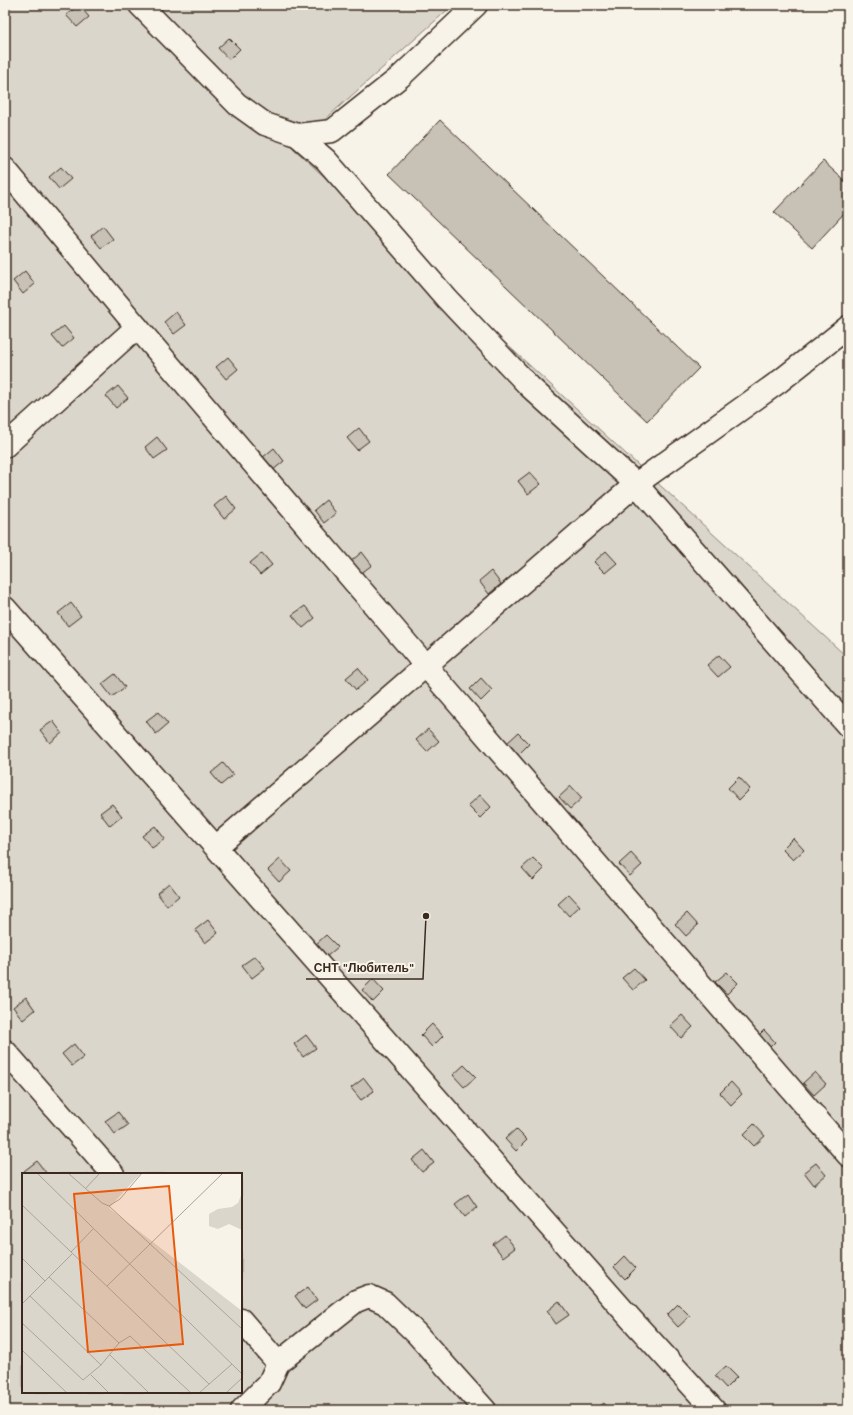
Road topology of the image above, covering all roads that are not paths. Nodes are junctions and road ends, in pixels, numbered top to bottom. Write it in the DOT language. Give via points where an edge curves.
graph roads {
  1 [pos="140,5"];
  2 [pos="476,5"];
  3 [pos="298,135"];
  4 [pos="5,169"];
  5 [pos="137,327"];
  6 [pos="848,327"];
  7 [pos="5,446"];
  8 [pos="636,484"];
  9 [pos="5,608"];
  10 [pos="426,666"];
  11 [pos="848,726"];
  12 [pos="216,847"];
  13 [pos="5,1051"];
  14 [pos="848,1156"];
  15 [pos="112,1173"];
  16 [pos="242,1321"];
  17 [pos="278,1363"];
  18 [pos="242,1410"];
  19 [pos="485,1410"];
  20 [pos="714,1410"];
  1 -- 3 [label="street" via="238,104 265,124"];
  2 -- 3 [label="street" via="400,77 332,131"];
  3 -- 8 [label="street" via="326,160 447,299 530,387"];
  4 -- 5 [label="street"];
  5 -- 7 [label="street"];
  5 -- 10 [label="street"];
  6 -- 8 [label="street" via="780,381"];
  8 -- 10 [label="street"];
  8 -- 11 [label="street"];
  9 -- 12 [label="street"];
  10 -- 12 [label="street"];
  10 -- 14 [label="street"];
  12 -- 20 [label="street"];
  13 -- 15 [label="street"];
  16 -- 17 [label="street"];
  17 -- 18 [label="street" via="269,1383"];
  17 -- 19 [label="street" via="356,1301 369,1296 385,1303 416,1333"];
}
